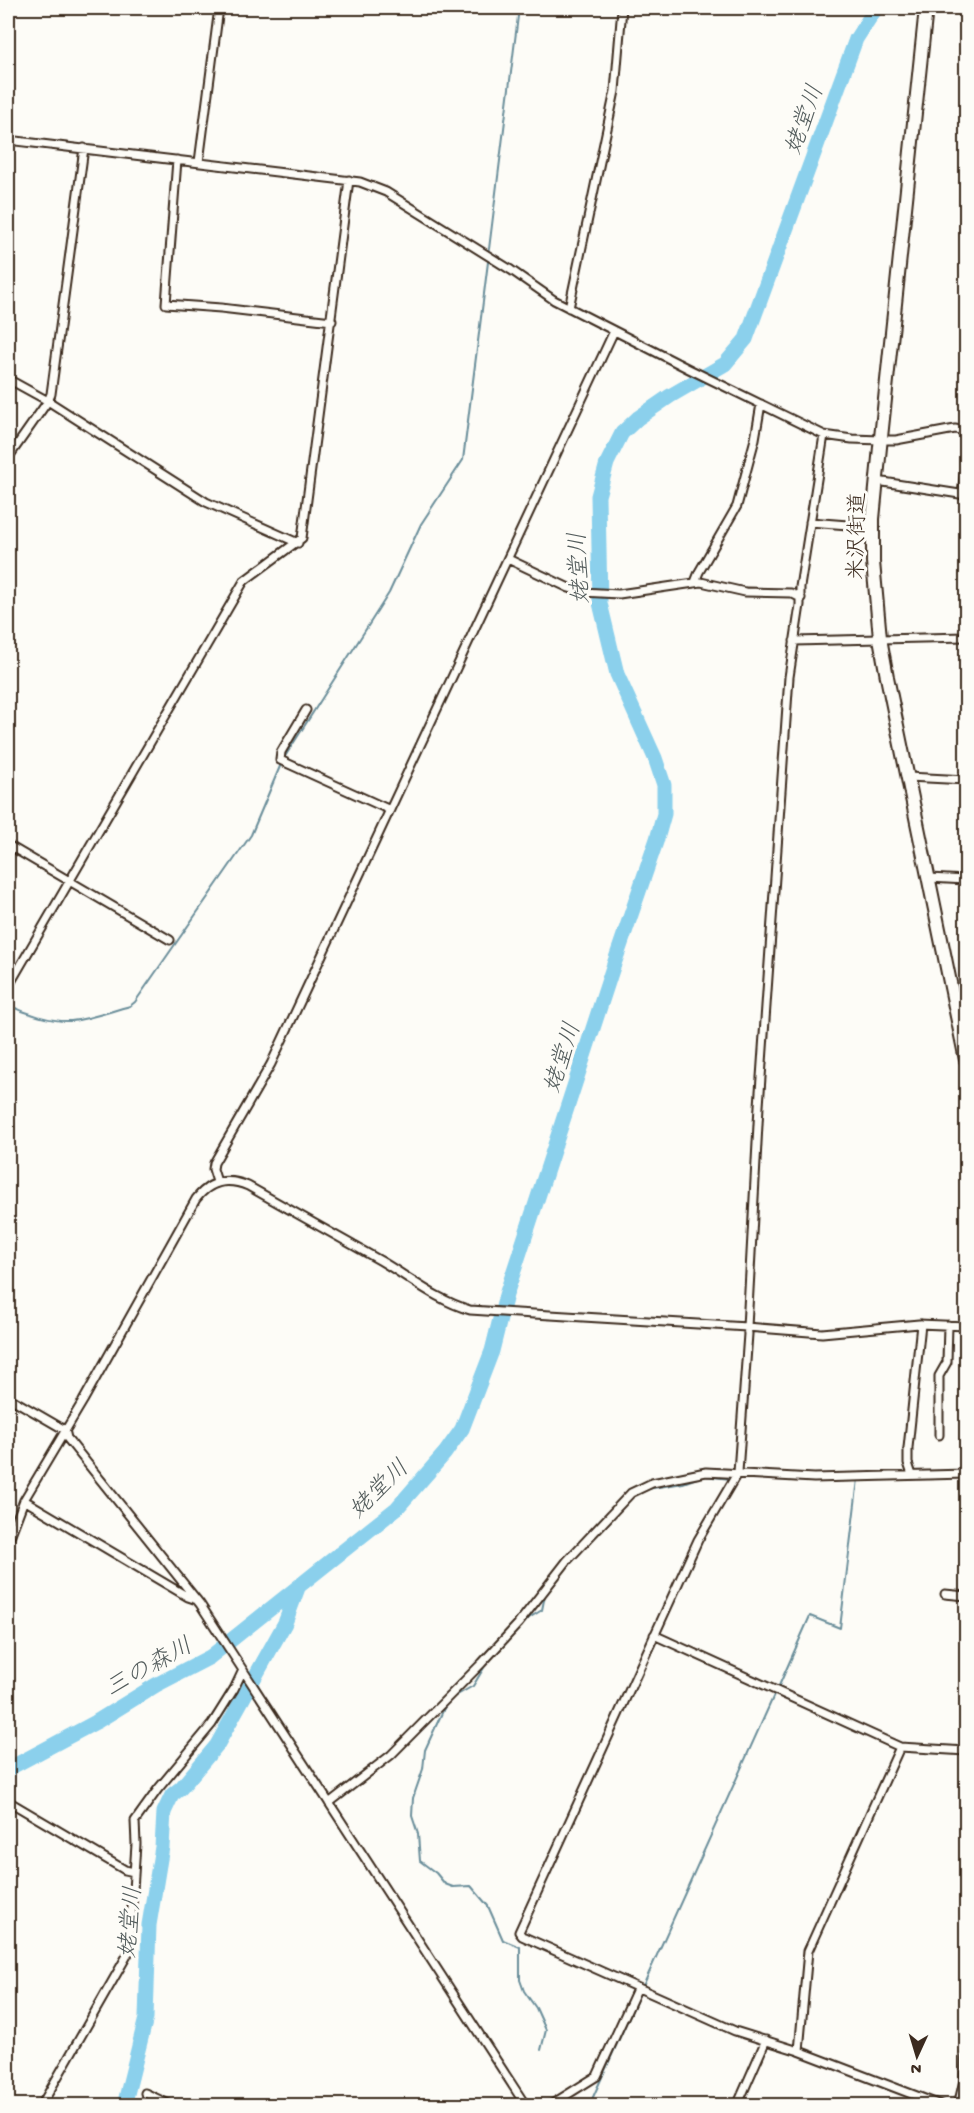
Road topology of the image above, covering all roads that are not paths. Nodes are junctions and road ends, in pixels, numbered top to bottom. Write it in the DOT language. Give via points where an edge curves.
graph roads {
  1 [pos="219,8"];
  2 [pos="622,8"];
  3 [pos="926,8"];
  4 [pos="8,140"];
  5 [pos="84,148"];
  6 [pos="177,160"];
  7 [pos="199,162"];
  8 [pos="349,180"];
  9 [pos="569,308"];
  10 [pos="332,321"];
  11 [pos="614,331"];
  12 [pos="8,379"];
  13 [pos="48,401"];
  14 [pos="761,405"];
  15 [pos="966,431"];
  16 [pos="824,435"];
  17 [pos="881,440"];
  18 [pos="8,458"];
  19 [pos="966,459"];
  20 [pos="877,482"];
  21 [pos="964,495"];
  22 [pos="810,522"];
  23 [pos="873,527"];
  24 [pos="298,543"];
  25 [pos="508,559"];
  26 [pos="695,582"];
  27 [pos="801,598"];
  28 [pos="966,637"];
  29 [pos="881,639"];
  30 [pos="794,641"];
  31 [pos="306,710"];
  32 [pos="908,777"];
  33 [pos="966,780"];
  34 [pos="390,810"];
  35 [pos="8,844"];
  36 [pos="929,878"];
  37 [pos="70,880"];
  38 [pos="966,880"];
  39 [pos="170,940"];
  40 [pos="8,987"];
  41 [pos="966,1060"];
  42 [pos="217,1182"];
  43 [pos="921,1324"];
  44 [pos="948,1325"];
  45 [pos="966,1326"];
  46 [pos="747,1327"];
  47 [pos="8,1397"];
  48 [pos="65,1430"];
  49 [pos="939,1435"];
  50 [pos="738,1472"];
  51 [pos="966,1474"];
  52 [pos="912,1475"];
  53 [pos="24,1500"];
  54 [pos="8,1542"];
  55 [pos="945,1594"];
  56 [pos="966,1596"];
  57 [pos="197,1600"];
  58 [pos="654,1635"];
  59 [pos="244,1672"];
  60 [pos="900,1747"];
  61 [pos="966,1752"];
  62 [pos="8,1801"];
  63 [pos="329,1803"];
  64 [pos="134,1872"];
  65 [pos="637,1989"];
  66 [pos="766,2040"];
  67 [pos="800,2051"];
  68 [pos="966,2052"];
  69 [pos="145,2093"];
  70 [pos="41,2106"];
  71 [pos="173,2106"];
  72 [pos="526,2106"];
  73 [pos="549,2106"];
  74 [pos="737,2106"];
  75 [pos="944,2106"];
  76 [pos="958,2106"];
  1 -- 7 [label="street"];
  2 -- 9 [label="street" via="615,91"];
  3 -- 17 [label="highway, 米沢街道"];
  4 -- 5 [label="street"];
  5 -- 6 [label="street"];
  5 -- 13 [label="street"];
  6 -- 7 [label="street"];
  6 -- 10 [label="street" via="166,304"];
  7 -- 8 [label="street"];
  8 -- 9 [label="street" via="386,192"];
  8 -- 10 [label="street"];
  9 -- 11 [label="street"];
  10 -- 24 [label="street" via="305,526"];
  11 -- 14 [label="street"];
  11 -- 25 [label="street"];
  12 -- 13 [label="street"];
  13 -- 18 [label="street"];
  13 -- 24 [label="street" via="207,502"];
  14 -- 16 [label="street"];
  14 -- 26 [label="street" via="737,506"];
  15 -- 17 [label="street" via="955,429"];
  16 -- 17 [label="street"];
  16 -- 22 [label="street"];
  17 -- 20 [label="highway, 米沢街道"];
  19 -- 21 [label="street"];
  20 -- 21 [label="street"];
  20 -- 23 [label="highway, 米沢街道"];
  22 -- 23 [label="street"];
  22 -- 27 [label="street"];
  23 -- 29 [label="highway, 米沢街道" via="875,600"];
  24 -- 37 [label="street" via="244,581"];
  25 -- 26 [label="street" via="582,592 614,594"];
  25 -- 34 [label="street"];
  26 -- 27 [label="street" via="745,592 791,593"];
  27 -- 30 [label="street"];
  28 -- 29 [label="street"];
  29 -- 30 [label="street"];
  29 -- 32 [label="highway, 米沢街道"];
  30 -- 46 [label="street"];
  31 -- 34 [label="street" via="280,760"];
  32 -- 33 [label="street"];
  32 -- 36 [label="highway, 米沢街道"];
  34 -- 42 [label="street" via="271,1064 214,1163"];
  35 -- 37 [label="street"];
  36 -- 38 [label="street"];
  36 -- 41 [label="highway, 米沢街道"];
  37 -- 39 [label="street"];
  37 -- 40 [label="street"];
  42 -- 46 [label="street" via="238,1181 248,1186 457,1306 482,1311"];
  42 -- 48 [label="street" via="196,1199"];
  43 -- 44 [label="street"];
  43 -- 46 [label="street" via="822,1333"];
  43 -- 52 [label="street" via="908,1448"];
  44 -- 45 [label="street"];
  44 -- 49 [label="street" via="947,1362 939,1376"];
  46 -- 50 [label="street"];
  47 -- 48 [label="street"];
  48 -- 53 [label="street"];
  48 -- 57 [label="street" via="67,1438"];
  50 -- 52 [label="street" via="814,1478"];
  50 -- 58 [label="street" via="698,1540"];
  50 -- 63 [label="street" via="697,1473 652,1483 627,1496 482,1663 391,1755"];
  51 -- 52 [label="street"];
  53 -- 54 [label="street"];
  53 -- 57 [label="street"];
  55 -- 56 [label="street"];
  57 -- 59 [label="street"];
  58 -- 60 [label="street"];
  58 -- 65 [label="street" via="519,1932"];
  59 -- 63 [label="street"];
  59 -- 64 [label="street" via="212,1724 135,1821"];
  60 -- 61 [label="street"];
  60 -- 67 [label="street" via="808,1950"];
  62 -- 64 [label="street"];
  63 -- 72 [label="street"];
  64 -- 70 [label="street" via="129,1952"];
  65 -- 66 [label="street" via="735,2031"];
  65 -- 73 [label="street" via="597,2076"];
  66 -- 67 [label="street"];
  66 -- 74 [label="street"];
  67 -- 75 [label="street"];
  68 -- 76 [label="street"];
  69 -- 71 [label="street"];
}
